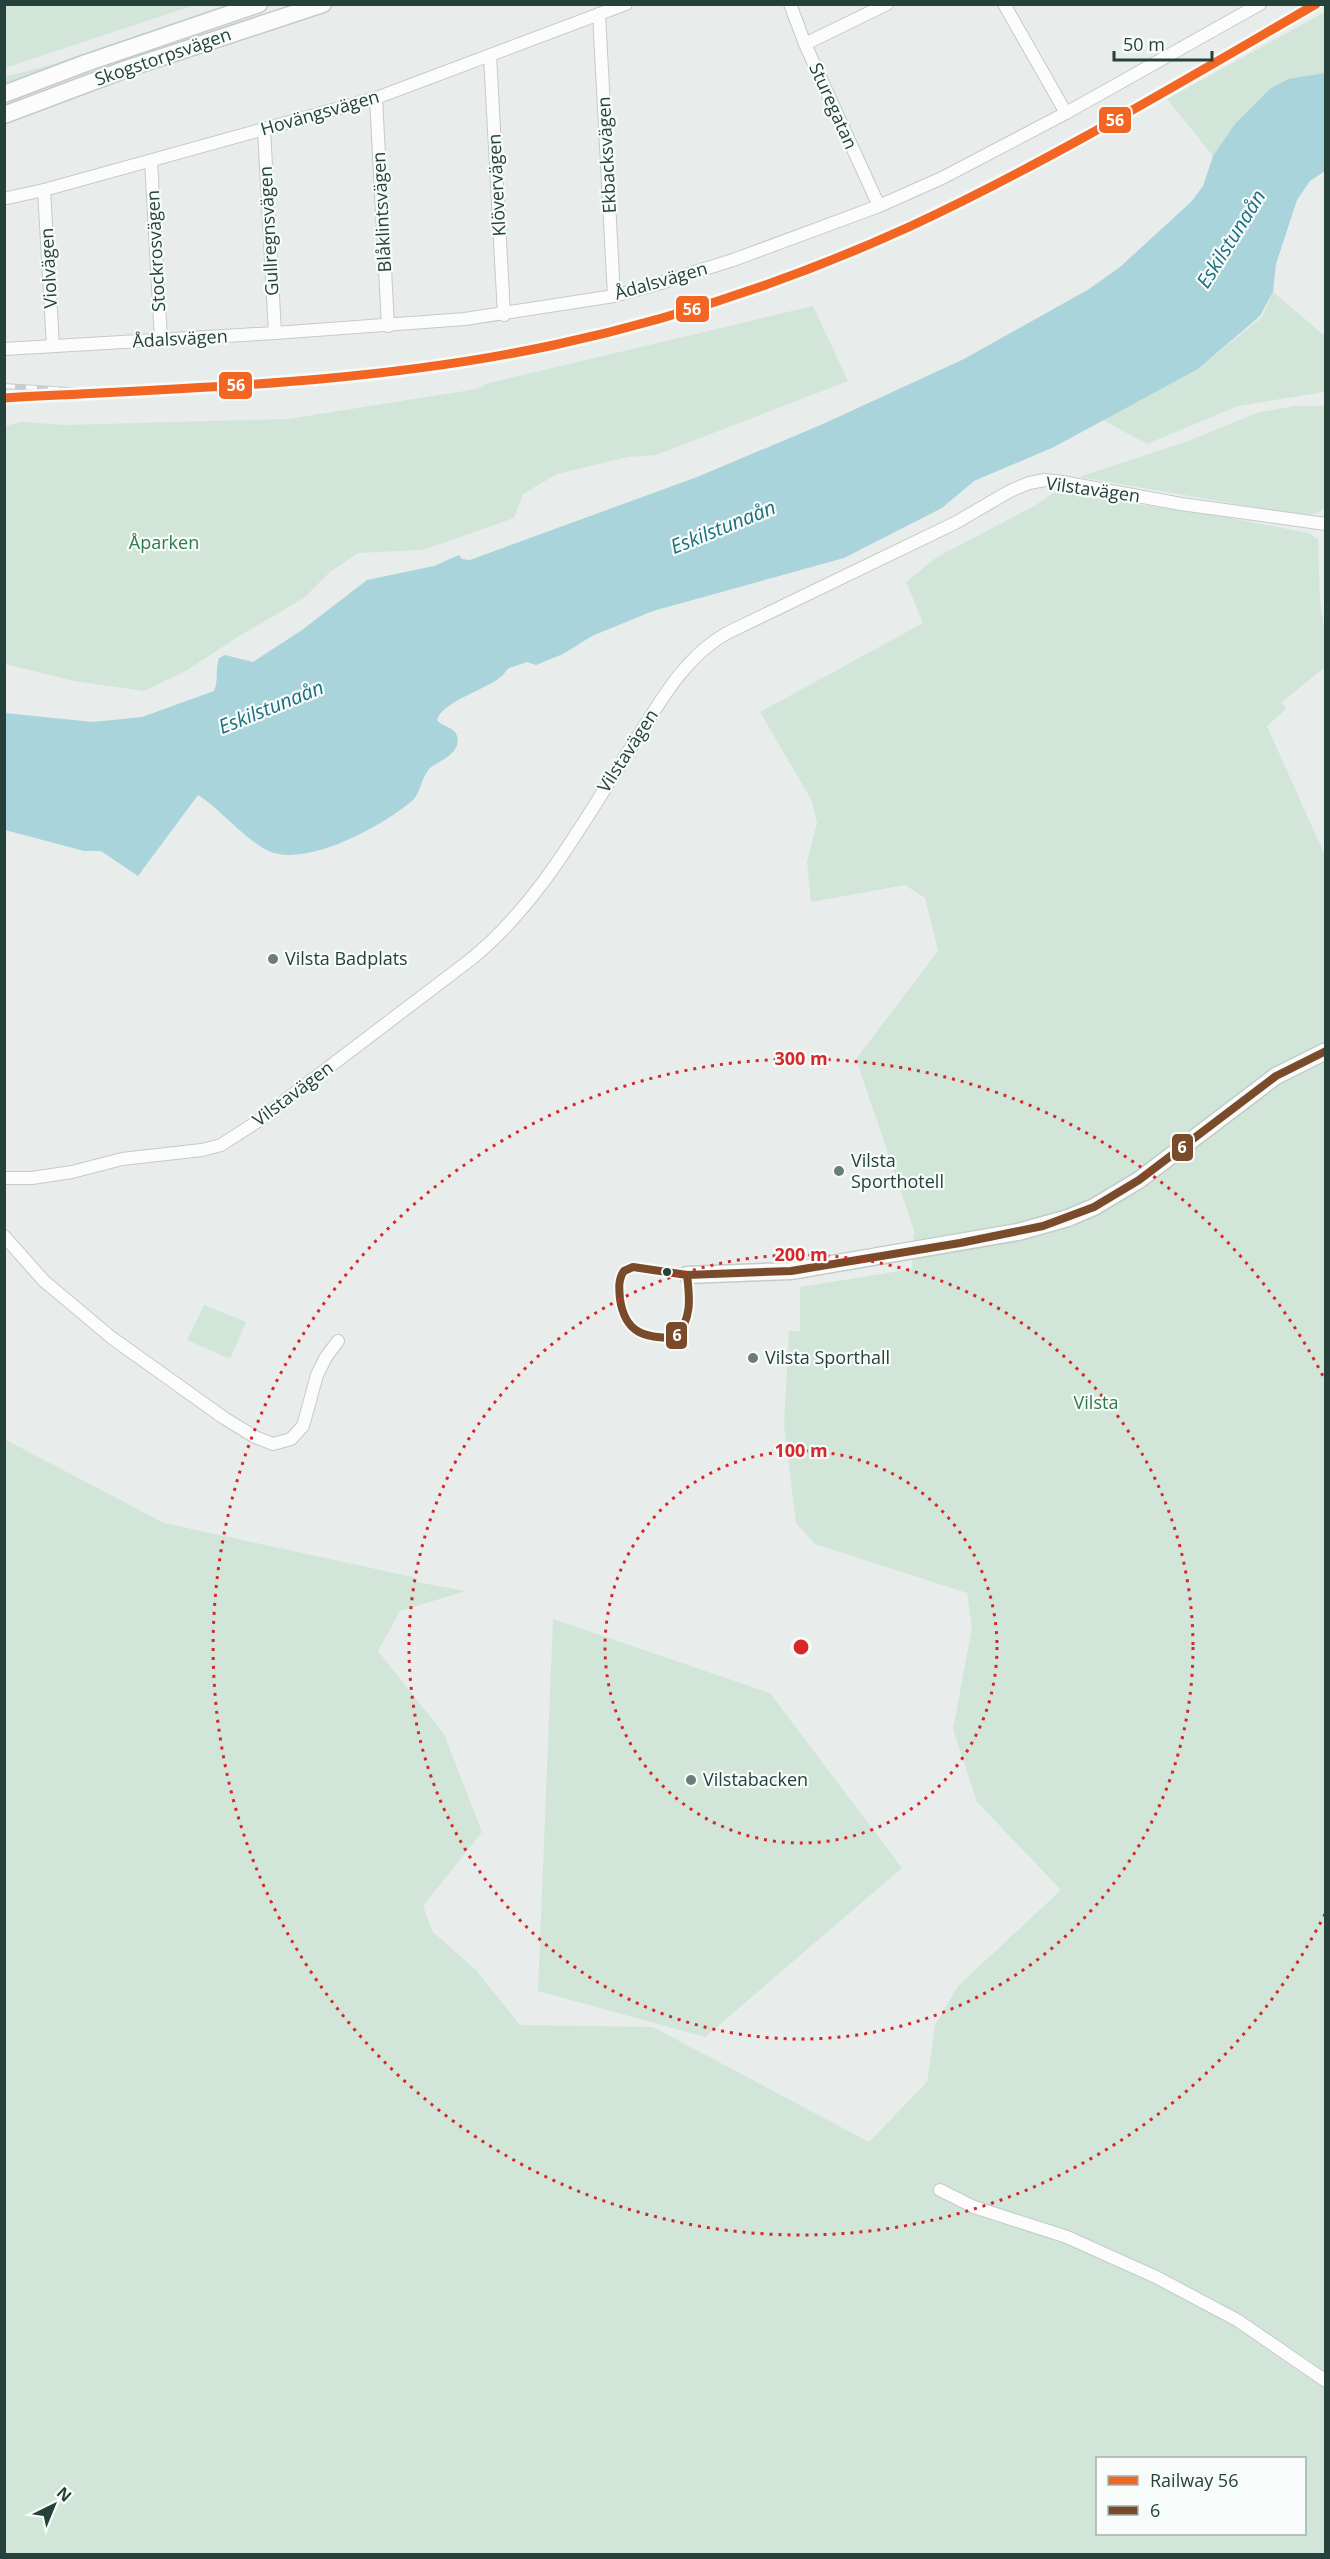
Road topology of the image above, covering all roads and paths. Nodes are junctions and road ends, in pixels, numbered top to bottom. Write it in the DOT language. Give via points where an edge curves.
graph roads {
  1 [pos="260,4"];
  2 [pos="322,4"];
  3 [pos="626,4"];
  4 [pos="790,4"];
  5 [pos="887,4"];
  6 [pos="1004,4"];
  7 [pos="1260,4"];
  8 [pos="599,14"];
  9 [pos="805,44"];
  10 [pos="490,55"];
  11 [pos="4,94"];
  12 [pos="376,98"];
  13 [pos="1066,113"];
  14 [pos="4,116"];
  15 [pos="264,129"];
  16 [pos="151,161"];
  17 [pos="44,190"];
  18 [pos="7,198"];
  19 [pos="879,206"];
  20 [pos="614,296"];
  21 [pos="504,315"];
  22 [pos="388,326"];
  23 [pos="275,333"];
  24 [pos="161,340"];
  25 [pos="52,346"];
  26 [pos="4,349"];
  27 [pos="1326,524"];
  28 [pos="1326,1051"];
  29 [pos="4,1178"];
  30 [pos="4,1236"];
  31 [pos="687,1275"];
  32 [pos="338,1341"];
  33 [pos="940,2190"];
  34 [pos="1326,2381"];
  1 -- 11 [label="street, Skogstorpsvägen"];
  2 -- 14 [label="street, Skogstorpsvägen" via="129,68"];
  3 -- 8 [label="street, Hovängsvägen"];
  4 -- 9 [label="street, Sturegatan"];
  5 -- 9 [label="street"];
  6 -- 13 [label="street"];
  7 -- 13 [label="street, Ådalsvägen"];
  8 -- 10 [label="street, Hovängsvägen"];
  8 -- 20 [label="street, Ekbacksvägen"];
  9 -- 19 [label="street, Sturegatan"];
  10 -- 12 [label="street, Hovängsvägen"];
  10 -- 21 [label="street, Klövervägen"];
  12 -- 15 [label="street, Hovängsvägen"];
  12 -- 22 [label="street, Blåklintsvägen"];
  13 -- 19 [label="street, Ådalsvägen"];
  15 -- 16 [label="street, Hovängsvägen"];
  15 -- 23 [label="street, Gullregnsvägen"];
  16 -- 17 [label="street, Hovängsvägen"];
  16 -- 24 [label="street, Stockrosvägen"];
  17 -- 18 [label="street, Hovängsvägen"];
  17 -- 25 [label="street, Violvägen"];
  19 -- 20 [label="street, Ådalsvägen" via="733,260"];
  20 -- 21 [label="street, Ådalsvägen"];
  21 -- 22 [label="street, Ådalsvägen"];
  22 -- 23 [label="street, Ådalsvägen"];
  23 -- 24 [label="street, Ådalsvägen"];
  24 -- 25 [label="street, Ådalsvägen"];
  25 -- 26 [label="street, Ådalsvägen"];
  27 -- 29 [label="street, Vilstavägen" via="1045,480 1010,491 955,523 727,633 698,652 512,921 470,960 258,1121 221,1145 202,1150 122,1159 72,1172"];
  28 -- 31 [label="street" via="1276,1076 1139,1180 1068,1218 1018,1232 791,1271"];
  30 -- 32 [label="street" via="51,1287 112,1338 224,1418 273,1444 291,1439 303,1426 316,1375"];
  33 -- 34 [label="street" via="974,2207 1067,2237 1156,2277 1247,2326"];
}
